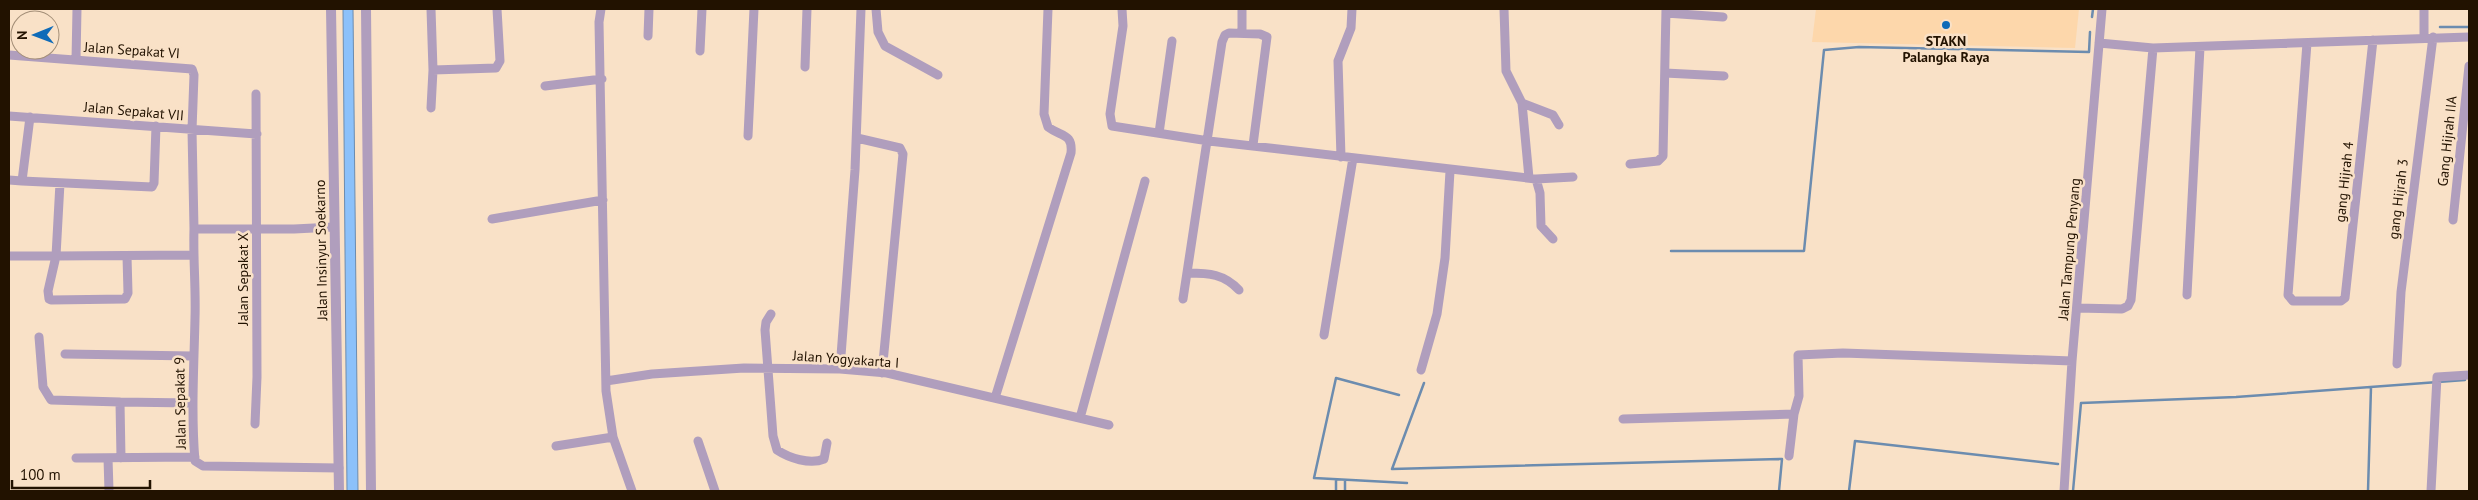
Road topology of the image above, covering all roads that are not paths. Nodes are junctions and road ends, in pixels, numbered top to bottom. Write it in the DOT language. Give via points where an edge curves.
graph roads {
  1 [pos="77,9"];
  2 [pos="331,9"];
  3 [pos="366,9"];
  4 [pos="431,9"];
  5 [pos="497,9"];
  6 [pos="649,9"];
  7 [pos="702,9"];
  8 [pos="754,9"];
  9 [pos="807,9"];
  10 [pos="861,9"];
  11 [pos="876,9"];
  12 [pos="1048,9"];
  13 [pos="1122,9"];
  14 [pos="1242,9"];
  15 [pos="1352,9"];
  16 [pos="1504,9"];
  17 [pos="2102,9"];
  18 [pos="2424,9"];
  19 [pos="601,10"];
  20 [pos="1666,11"];
  21 [pos="1722,17"];
  22 [pos="1242,32"];
  23 [pos="648,36"];
  24 [pos="2469,36"];
  25 [pos="2428,37"];
  26 [pos="2373,40"];
  27 [pos="1172,41"];
  28 [pos="2099,43"];
  29 [pos="2307,43"];
  30 [pos="2153,48"];
  31 [pos="2200,48"];
  32 [pos="700,51"];
  33 [pos="9,55"];
  34 [pos="76,60"];
  35 [pos="2469,66"];
  36 [pos="805,67"];
  37 [pos="433,70"];
  38 [pos="1665,73"];
  39 [pos="938,75"];
  40 [pos="1724,76"];
  41 [pos="602,79"];
  42 [pos="545,86"];
  43 [pos="256,94"];
  44 [pos="1522,103"];
  45 [pos="431,108"];
  46 [pos="9,116"];
  47 [pos="30,117"];
  48 [pos="1560,125"];
  49 [pos="156,126"];
  50 [pos="192,130"];
  51 [pos="257,134"];
  52 [pos="1159,134"];
  53 [pos="748,136"];
  54 [pos="856,138"];
  55 [pos="1208,141"];
  56 [pos="1253,145"];
  57 [pos="1341,156"];
  58 [pos="1353,158"];
  59 [pos="1630,164"];
  60 [pos="1450,171"];
  61 [pos="1573,177"];
  62 [pos="1532,179"];
  63 [pos="9,180"];
  64 [pos="22,181"];
  65 [pos="1145,181"];
  66 [pos="60,183"];
  67 [pos="603,200"];
  68 [pos="492,219"];
  69 [pos="2453,220"];
  70 [pos="334,227"];
  71 [pos="194,229"];
  72 [pos="257,230"];
  73 [pos="1553,239"];
  74 [pos="193,255"];
  75 [pos="9,256"];
  76 [pos="56,256"];
  77 [pos="127,256"];
  78 [pos="1188,273"];
  79 [pos="1239,290"];
  80 [pos="2187,295"];
  81 [pos="1183,298"];
  82 [pos="2077,308"];
  83 [pos="771,314"];
  84 [pos="1324,335"];
  85 [pos="39,337"];
  86 [pos="65,354"];
  87 [pos="193,356"];
  88 [pos="2072,361"];
  89 [pos="2397,364"];
  90 [pos="768,368"];
  91 [pos="840,369"];
  92 [pos="1421,370"];
  93 [pos="882,373"];
  94 [pos="2469,375"];
  95 [pos="606,381"];
  96 [pos="995,398"];
  97 [pos="120,402"];
  98 [pos="192,404"];
  99 [pos="1794,414"];
  100 [pos="1080,418"];
  101 [pos="1623,418"];
  102 [pos="255,424"];
  103 [pos="1109,425"];
  104 [pos="613,437"];
  105 [pos="698,441"];
  106 [pos="827,443"];
  107 [pos="556,446"];
  108 [pos="1789,456"];
  109 [pos="195,457"];
  110 [pos="76,458"];
  111 [pos="108,458"];
  112 [pos="121,458"];
  113 [pos="339,468"];
  114 [pos="109,491"];
  115 [pos="340,491"];
  116 [pos="371,491"];
  117 [pos="632,491"];
  118 [pos="715,491"];
  119 [pos="2064,491"];
  120 [pos="2431,491"];
  1 -- 34 [label="street"];
  2 -- 70 [label="street, Jalan Insinyur Soekarno"];
  3 -- 116 [label="street"];
  4 -- 37 [label="street"];
  5 -- 37 [label="street" via="500,61 496,68"];
  6 -- 23 [label="street"];
  7 -- 32 [label="street"];
  8 -- 53 [label="street"];
  9 -- 36 [label="street"];
  10 -- 54 [label="street"];
  11 -- 39 [label="street" via="878,32 885,46"];
  12 -- 96 [label="street" via="1044,114 1048,126 1070,138 1071,153"];
  13 -- 52 [label="street" via="1123,26 1110,121 1114,127"];
  14 -- 22 [label="street"];
  15 -- 57 [label="street" via="1351,28 1338,61"];
  16 -- 44 [label="street" via="1506,71"];
  17 -- 28 [label="street, Jalan Tampung Penyang"];
  18 -- 25 [label="street, gang Hijrah 3"];
  19 -- 41 [label="street"];
  20 -- 21 [label="street"];
  20 -- 38 [label="street"];
  22 -- 55 [label="street" via="1229,32 1222,42"];
  22 -- 56 [label="street" via="1265,35 1267,41"];
  24 -- 25 [label="street"];
  25 -- 26 [label="street"];
  25 -- 89 [label="street, gang Hijrah 3" via="2402,282"];
  26 -- 29 [label="street"];
  26 -- 29 [label="street, gang Hijrah 4" via="2345,298 2341,301 2293,301 2288,295"];
  27 -- 52 [label="street"];
  28 -- 30 [label="street"];
  28 -- 82 [label="street, Jalan Tampung Penyang"];
  29 -- 31 [label="street"];
  30 -- 31 [label="street"];
  30 -- 82 [label="street" via="2131,300 2122,308"];
  31 -- 80 [label="street"];
  33 -- 34 [label="street, Jalan Sepakat VI"];
  34 -- 50 [label="street, Jalan Sepakat VI" via="192,69"];
  35 -- 69 [label="street, Gang Hijrah IIA"];
  37 -- 45 [label="street"];
  38 -- 40 [label="street"];
  38 -- 59 [label="street" via="1663,156 1658,160"];
  41 -- 42 [label="street"];
  41 -- 67 [label="street"];
  43 -- 51 [label="street, Jalan Sepakat X"];
  44 -- 48 [label="street" via="1553,115"];
  44 -- 62 [label="street"];
  46 -- 47 [label="street, Jalan Sepakat VII"];
  47 -- 49 [label="street, Jalan Sepakat VII"];
  47 -- 64 [label="street"];
  49 -- 50 [label="street, Jalan Sepakat VII"];
  49 -- 66 [label="street" via="152,188"];
  50 -- 51 [label="street, Jalan Sepakat VII"];
  50 -- 71 [label="street, Jalan Sepakat 9"];
  51 -- 72 [label="street, Jalan Sepakat X"];
  52 -- 55 [label="street"];
  54 -- 91 [label="street"];
  54 -- 93 [label="street" via="900,148 903,154"];
  55 -- 56 [label="street"];
  55 -- 78 [label="street"];
  56 -- 57 [label="street"];
  57 -- 58 [label="street"];
  58 -- 60 [label="street"];
  58 -- 84 [label="street"];
  60 -- 62 [label="street"];
  60 -- 92 [label="street" via="1445,258 1437,314"];
  61 -- 62 [label="street"];
  62 -- 73 [label="street" via="1540,194 1541,226"];
  63 -- 64 [label="street"];
  64 -- 66 [label="street"];
  65 -- 100 [label="street"];
  66 -- 76 [label="street"];
  67 -- 68 [label="street"];
  67 -- 95 [label="street"];
  70 -- 72 [label="street"];
  70 -- 113 [label="street, Jalan Insinyur Soekarno"];
  71 -- 72 [label="street"];
  71 -- 74 [label="street, Jalan Sepakat 9"];
  72 -- 102 [label="street, Jalan Sepakat X"];
  74 -- 77 [label="street"];
  74 -- 87 [label="street, Jalan Sepakat 9"];
  75 -- 76 [label="street"];
  76 -- 77 [label="street"];
  76 -- 77 [label="street" via="48,291 51,300 125,299 128,292"];
  78 -- 79 [label="street" via="1220,276"];
  78 -- 81 [label="street"];
  82 -- 88 [label="street, Jalan Tampung Penyang"];
  83 -- 90 [label="street" via="765,330"];
  85 -- 97 [label="street" via="43,387 51,400"];
  86 -- 87 [label="street"];
  87 -- 98 [label="street, Jalan Sepakat 9"];
  88 -- 99 [label="street" via="1843,353 1798,355 1798,396"];
  88 -- 119 [label="street, Jalan Tampung Penyang"];
  90 -- 91 [label="street, Jalan Yogyakarta I"];
  90 -- 95 [label="street, Jalan Yogyakarta I" via="652,374"];
  90 -- 106 [label="street" via="777,450 818,462 824,459"];
  91 -- 93 [label="street, Jalan Yogyakarta I"];
  93 -- 96 [label="street, Jalan Yogyakarta I"];
  94 -- 120 [label="street" via="2437,377"];
  95 -- 104 [label="street"];
  96 -- 100 [label="street, Jalan Yogyakarta I"];
  97 -- 98 [label="street"];
  97 -- 112 [label="street"];
  98 -- 109 [label="street, Jalan Sepakat 9"];
  99 -- 101 [label="street"];
  99 -- 108 [label="street"];
  100 -- 103 [label="street, Jalan Yogyakarta I"];
  104 -- 107 [label="street"];
  104 -- 117 [label="street"];
  105 -- 118 [label="street"];
  109 -- 112 [label="street"];
  109 -- 113 [label="street, Jalan Sepakat 9" via="200,465"];
  110 -- 111 [label="street"];
  111 -- 112 [label="street"];
  111 -- 114 [label="street"];
  113 -- 115 [label="street, Jalan Insinyur Soekarno"];
}
